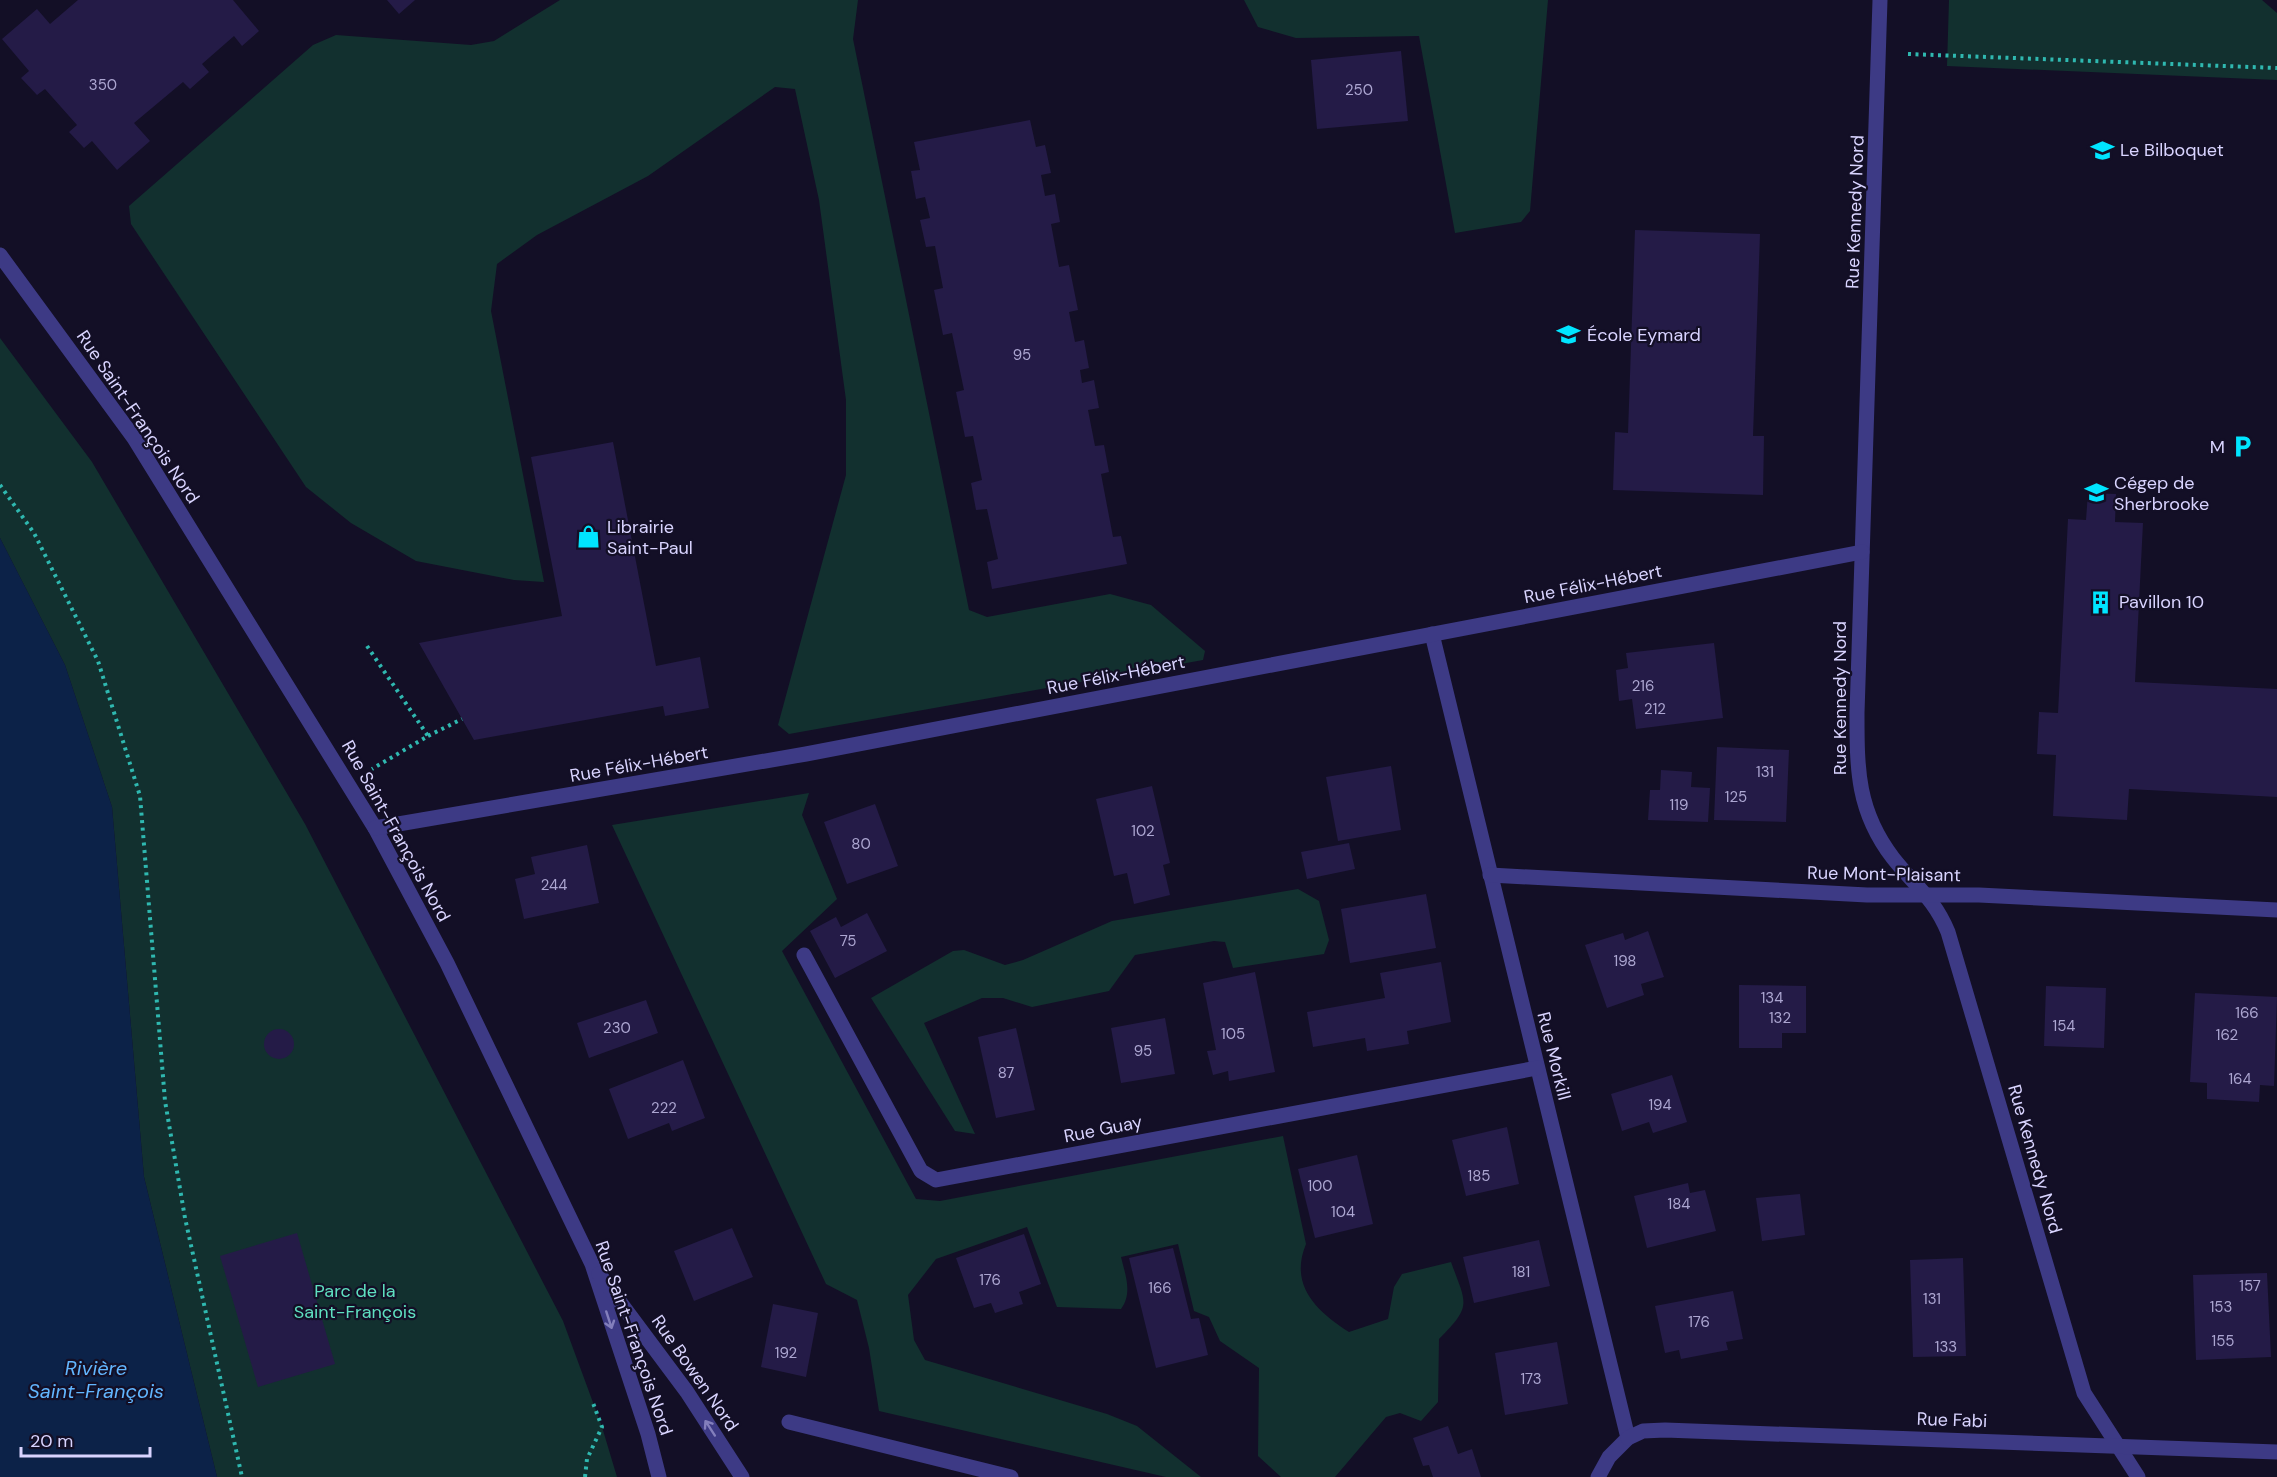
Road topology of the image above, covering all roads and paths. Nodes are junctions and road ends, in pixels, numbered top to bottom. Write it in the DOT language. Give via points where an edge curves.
graph roads {
  1 [pos="1880,0"];
  2 [pos="1880,52"];
  3 [pos="2277,68"];
  4 [pos="0,255"];
  5 [pos="0,485"];
  6 [pos="1863,552"];
  7 [pos="1432,634"];
  8 [pos="367,646"];
  9 [pos="462,718"];
  10 [pos="428,736"];
  11 [pos="348,783"];
  12 [pos="375,828"];
  13 [pos="1490,875"];
  14 [pos="1928,895"];
  15 [pos="2277,910"];
  16 [pos="804,955"];
  17 [pos="1537,1068"];
  18 [pos="591,1264"];
  19 [pos="593,1403"];
  20 [pos="789,1422"];
  21 [pos="1628,1438"];
  22 [pos="2116,1444"];
  23 [pos="2277,1452"];
  24 [pos="242,1477"];
  25 [pos="585,1477"];
  26 [pos="659,1477"];
  27 [pos="742,1477"];
  28 [pos="1011,1477"];
  29 [pos="1598,1477"];
  30 [pos="2138,1477"];
  1 -- 2 [label="street, Rue Kennedy Nord"];
  2 -- 3 [label="path"];
  2 -- 6 [label="street, Rue Kennedy Nord"];
  4 -- 11 [label="street, Rue Saint-François Nord" via="134,438"];
  5 -- 24 [label="path" via="34,534 98,661 140,796 165,1101 185,1218"];
  6 -- 7 [label="street, Rue Félix-Hébert"];
  6 -- 14 [label="street, Rue Kennedy Nord" via="1857,713 1857,765 1862,799 1872,828 1893,858"];
  7 -- 12 [label="street, Rue Félix-Hébert" via="817,752"];
  7 -- 13 [label="street, Rue Morkill"];
  8 -- 10 [label="path"];
  9 -- 10 [label="path"];
  10 -- 11 [label="path"];
  11 -- 12 [label="street, Rue Saint-François Nord"];
  12 -- 18 [label="street, Rue Saint-François Nord" via="447,963"];
  13 -- 14 [label="street, Rue Mont-Plaisant"];
  13 -- 17 [label="street, Rue Morkill"];
  14 -- 15 [label="street, Rue Mont-Plaisant"];
  14 -- 22 [label="street, Rue Kennedy Nord" via="1948,932 2084,1393"];
  16 -- 17 [label="street, Rue Guay" via="921,1171 936,1180"];
  17 -- 21 [label="street, Rue Morkill"];
  18 -- 26 [label="street, Rue Saint-François Nord, one-way"];
  27 -- 18 [label="street, Rue Bowen Nord, one-way" via="687,1392"];
  19 -- 25 [label="path" via="602,1427 587,1459"];
  20 -- 28 [label="street"];
  21 -- 22 [label="street, Rue Fabi" via="1643,1431 1665,1430"];
  21 -- 29 [label="street"];
  22 -- 23 [label="street, Rue Fabi"];
  22 -- 30 [label="street, Rue Kennedy Nord"];
}
